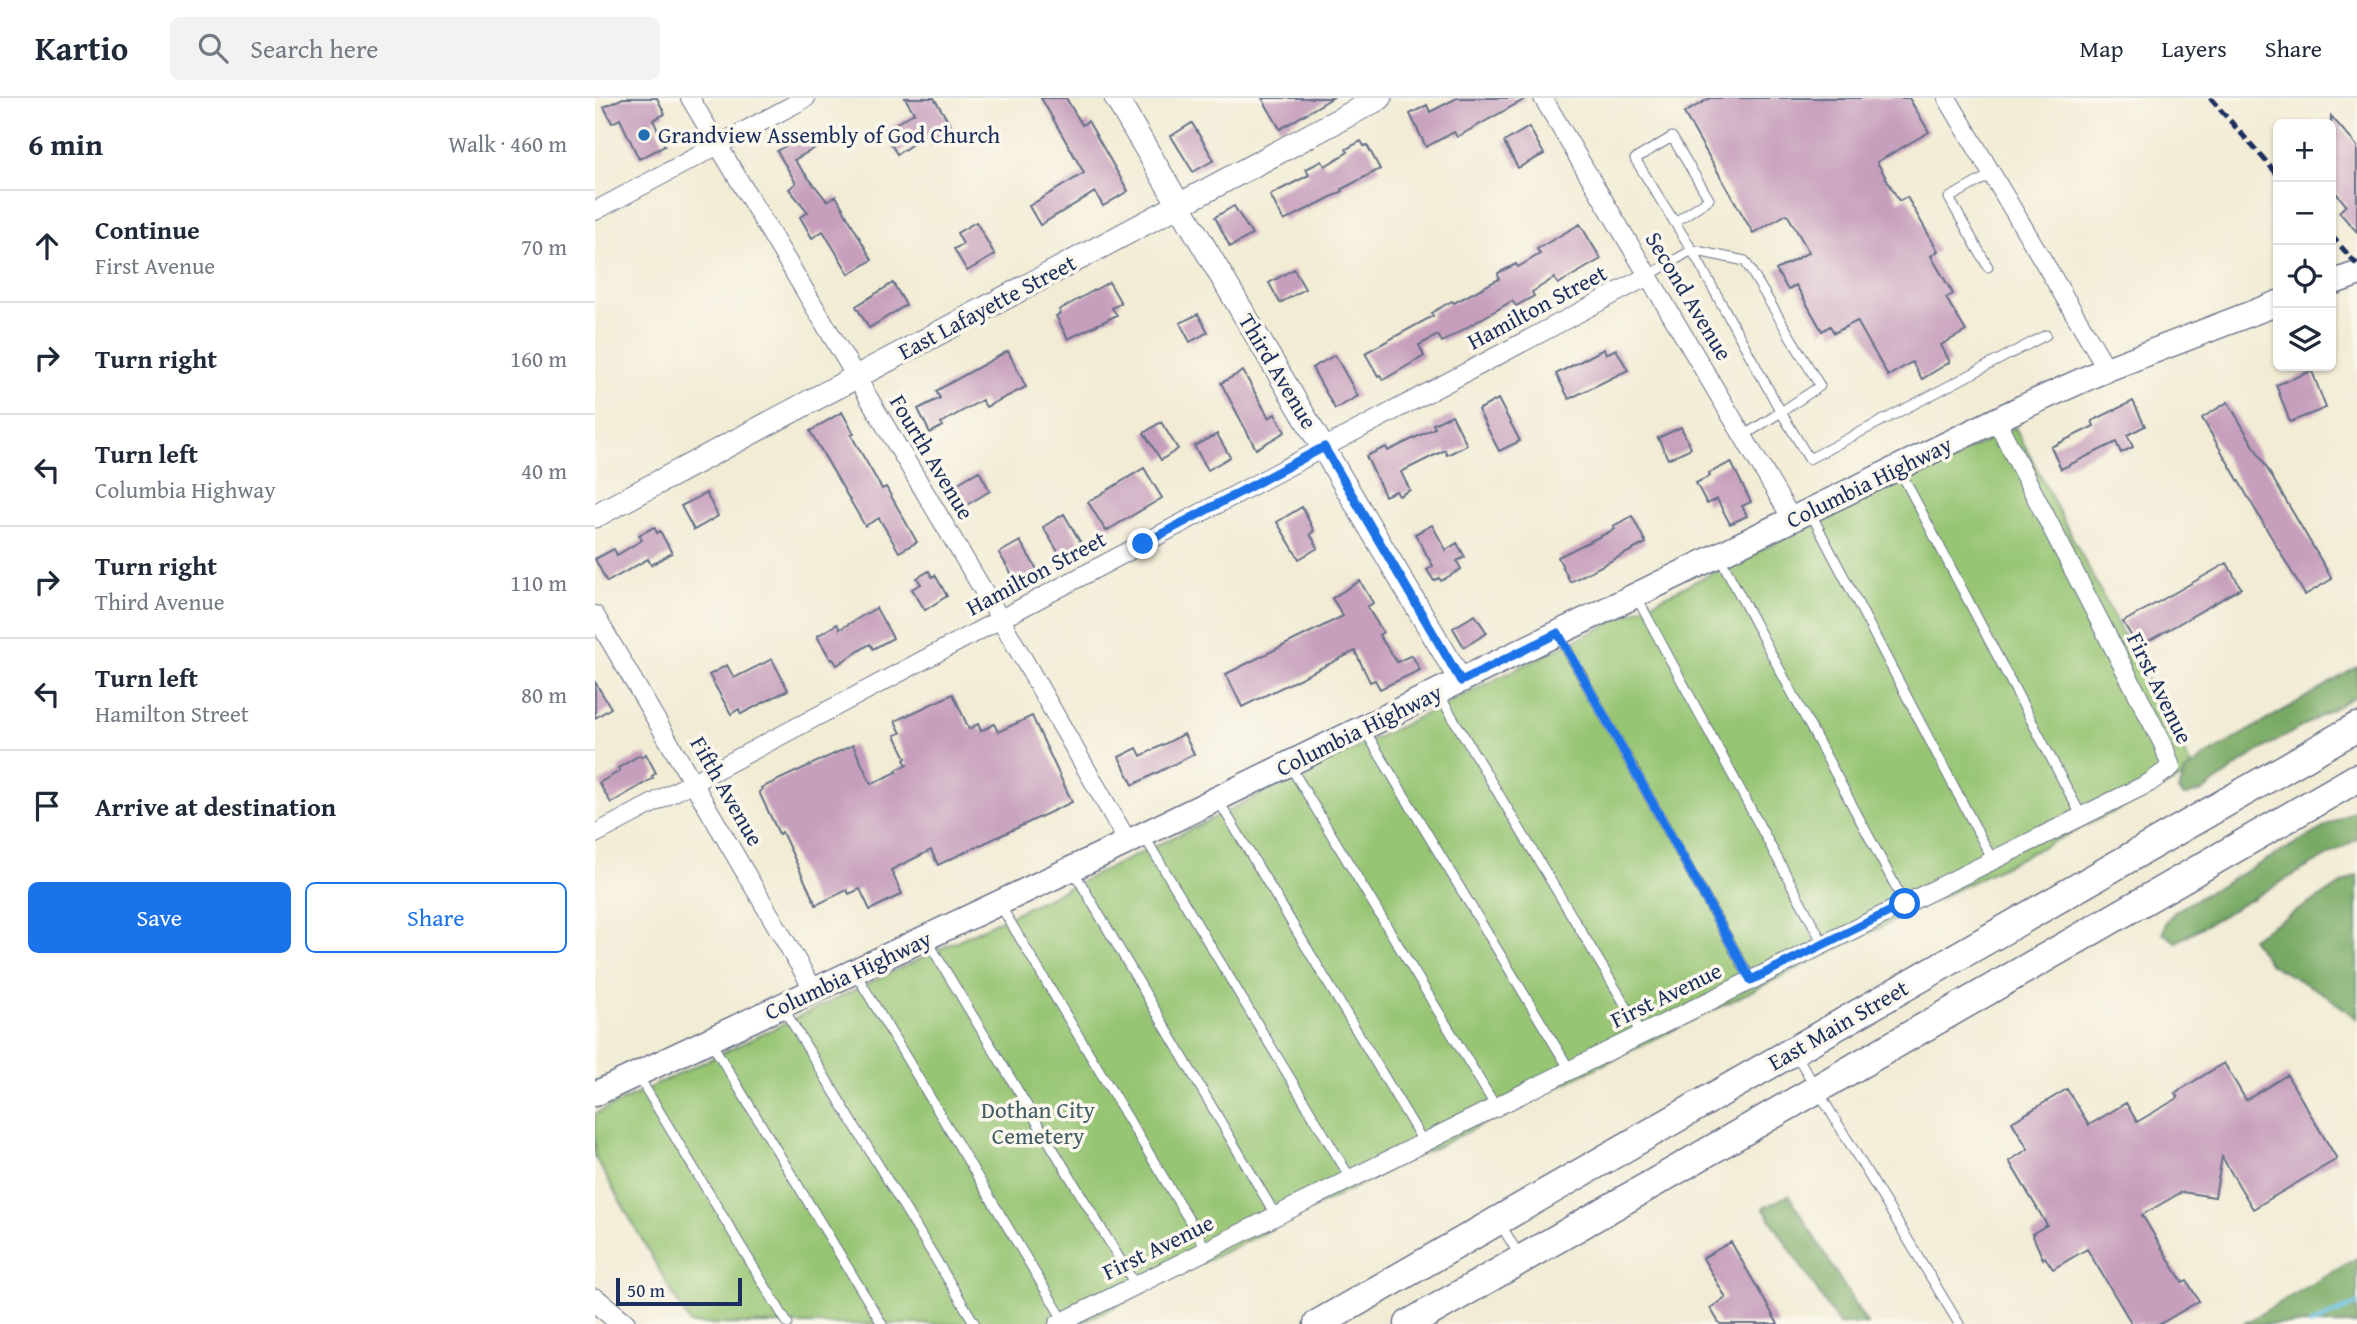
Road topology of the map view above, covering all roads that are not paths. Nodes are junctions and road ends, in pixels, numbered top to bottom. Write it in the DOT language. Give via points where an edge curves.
graph roads {
  1 [pos="690,98"];
  2 [pos="806,98"];
  3 [pos="1116,98"];
  4 [pos="1380,98"];
  5 [pos="1543,98"];
  6 [pos="1947,98"];
  7 [pos="718,145"];
  8 [pos="1992,174"];
  9 [pos="1179,205"];
  10 [pos="595,211"];
  11 [pos="1675,222"];
  12 [pos="1692,250"];
  13 [pos="1988,267"];
  14 [pos="2357,274"];
  15 [pos="1648,276"];
  16 [pos="2336,281"];
  17 [pos="2273,305"];
  18 [pos="2046,335"];
  19 [pos="2107,369"];
  20 [pos="856,377"];
  21 [pos="1781,412"];
  22 [pos="1996,420"];
  23 [pos="1743,436"];
  24 [pos="1324,447"];
  25 [pos="1898,467"];
  26 [pos="1801,515"];
  27 [pos="595,516"];
  28 [pos="1719,555"];
  29 [pos="1635,595"];
  30 [pos="595,615"];
  31 [pos="1001,620"];
  32 [pos="1558,633"];
  33 [pos="1461,681"];
  34 [pos="1438,692"];
  35 [pos="2357,727"];
  36 [pos="1363,728"];
  37 [pos="1289,764"];
  38 [pos="2357,778"];
  39 [pos="693,782"];
  40 [pos="1217,799"];
  41 [pos="2082,817"];
  42 [pos="595,834"];
  43 [pos="1136,838"];
  44 [pos="1993,860"];
  45 [pos="1072,869"];
  46 [pos="999,904"];
  47 [pos="1905,904"];
  48 [pos="926,938"];
  49 [pos="1824,944"];
  50 [pos="855,972"];
  51 [pos="1751,980"];
  52 [pos="815,992"];
  53 [pos="782,1007"];
  54 [pos="1641,1035"];
  55 [pos="710,1040"];
  56 [pos="1794,1051"];
  57 [pos="1570,1070"];
  58 [pos="638,1074"];
  59 [pos="1817,1089"];
  60 [pos="595,1094"];
  61 [pos="1496,1107"];
  62 [pos="1424,1143"];
  63 [pos="1351,1179"];
  64 [pos="1276,1216"];
  65 [pos="1499,1221"];
  66 [pos="1207,1250"];
  67 [pos="1522,1259"];
  68 [pos="1136,1286"];
  69 [pos="595,1300"];
  70 [pos="1061,1322"];
  71 [pos="624,1324"];
  72 [pos="788,1324"];
  73 [pos="882,1324"];
  74 [pos="975,1324"];
  75 [pos="1318,1324"];
  76 [pos="1409,1324"];
  77 [pos="1959,1324"];
  1 -- 7 [label="street, Fourth Avenue"];
  2 -- 7 [label="street"];
  3 -- 9 [label="street, Third Avenue"];
  4 -- 9 [label="street, East Lafayette Street"];
  5 -- 15 [label="street, Second Avenue"];
  6 -- 8 [label="street"];
  7 -- 10 [label="street"];
  7 -- 20 [label="street, Fourth Avenue"];
  8 -- 13 [label="lane" via="1949,198"];
  8 -- 19 [label="street"];
  9 -- 20 [label="street, East Lafayette Street"];
  9 -- 24 [label="street, Third Avenue"];
  11 -- 11 [label="lane" via="1635,159 1672,137 1709,199"];
  11 -- 12 [label="lane"];
  12 -- 15 [label="lane"];
  12 -- 21 [label="lane"];
  12 -- 21 [label="lane" via="1745,261 1820,386"];
  14 -- 16 [label="main road"];
  15 -- 23 [label="street, Second Avenue"];
  15 -- 24 [label="street, Hamilton Street"];
  17 -- 19 [label="main road, Columbia Highway"];
  18 -- 21 [label="lane" via="1809,459"];
  19 -- 22 [label="main road, Columbia Highway"];
  20 -- 27 [label="street, East Lafayette Street"];
  20 -- 31 [label="street, Fourth Avenue"];
  21 -- 23 [label="lane"];
  22 -- 25 [label="main road, Columbia Highway"];
  22 -- 41 [label="street, First Avenue" via="2171,767"];
  23 -- 26 [label="street, Second Avenue"];
  24 -- 31 [label="street, Hamilton Street"];
  24 -- 33 [label="street, Third Avenue"];
  25 -- 26 [label="main road, Columbia Highway"];
  25 -- 41 [label="lane"];
  26 -- 28 [label="main road, Columbia Highway"];
  26 -- 44 [label="lane"];
  28 -- 29 [label="main road, Columbia Highway"];
  28 -- 47 [label="lane"];
  29 -- 32 [label="main road, Columbia Highway"];
  29 -- 49 [label="lane"];
  30 -- 39 [label="street, Fifth Avenue"];
  31 -- 39 [label="street, Hamilton Street"];
  31 -- 43 [label="street, Fourth Avenue"];
  32 -- 33 [label="main road, Columbia Highway"];
  32 -- 51 [label="lane"];
  33 -- 34 [label="main road, Columbia Highway"];
  34 -- 36 [label="main road, Columbia Highway"];
  34 -- 54 [label="lane"];
  35 -- 56 [label="main road, East Main Street"];
  36 -- 37 [label="main road, Columbia Highway"];
  36 -- 57 [label="lane"];
  37 -- 40 [label="main road, Columbia Highway"];
  37 -- 61 [label="lane"];
  38 -- 59 [label="main road, East Main Street"];
  39 -- 42 [label="street, Hamilton Street"];
  39 -- 52 [label="street, Fifth Avenue"];
  40 -- 43 [label="main road, Columbia Highway"];
  40 -- 62 [label="lane"];
  41 -- 44 [label="street, First Avenue"];
  43 -- 45 [label="main road, Columbia Highway"];
  43 -- 63 [label="lane"];
  44 -- 47 [label="street, First Avenue"];
  45 -- 46 [label="main road, Columbia Highway"];
  45 -- 64 [label="lane"];
  46 -- 48 [label="main road, Columbia Highway"];
  46 -- 66 [label="lane"];
  47 -- 49 [label="street, First Avenue"];
  48 -- 50 [label="main road, Columbia Highway"];
  48 -- 68 [label="lane"];
  49 -- 51 [label="street, First Avenue"];
  50 -- 52 [label="main road, Columbia Highway"];
  50 -- 70 [label="lane"];
  51 -- 54 [label="street, First Avenue"];
  52 -- 53 [label="main road, Columbia Highway"];
  53 -- 55 [label="main road, Columbia Highway"];
  53 -- 74 [label="lane"];
  54 -- 57 [label="street, First Avenue"];
  55 -- 58 [label="main road, Columbia Highway"];
  55 -- 73 [label="lane"];
  56 -- 59 [label="lane"];
  56 -- 65 [label="main road, East Main Street"];
  57 -- 61 [label="street, First Avenue"];
  58 -- 60 [label="main road, Columbia Highway"];
  58 -- 72 [label="lane"];
  59 -- 67 [label="main road, East Main Street"];
  59 -- 77 [label="lane"];
  61 -- 62 [label="street, First Avenue"];
  62 -- 63 [label="street, First Avenue"];
  63 -- 64 [label="street, First Avenue"];
  64 -- 66 [label="street, First Avenue"];
  65 -- 67 [label="lane"];
  65 -- 75 [label="main road, East Main Street"];
  66 -- 68 [label="street, First Avenue"];
  67 -- 76 [label="main road, East Main Street"];
  68 -- 70 [label="street, First Avenue"];
  69 -- 71 [label="street"];
}
